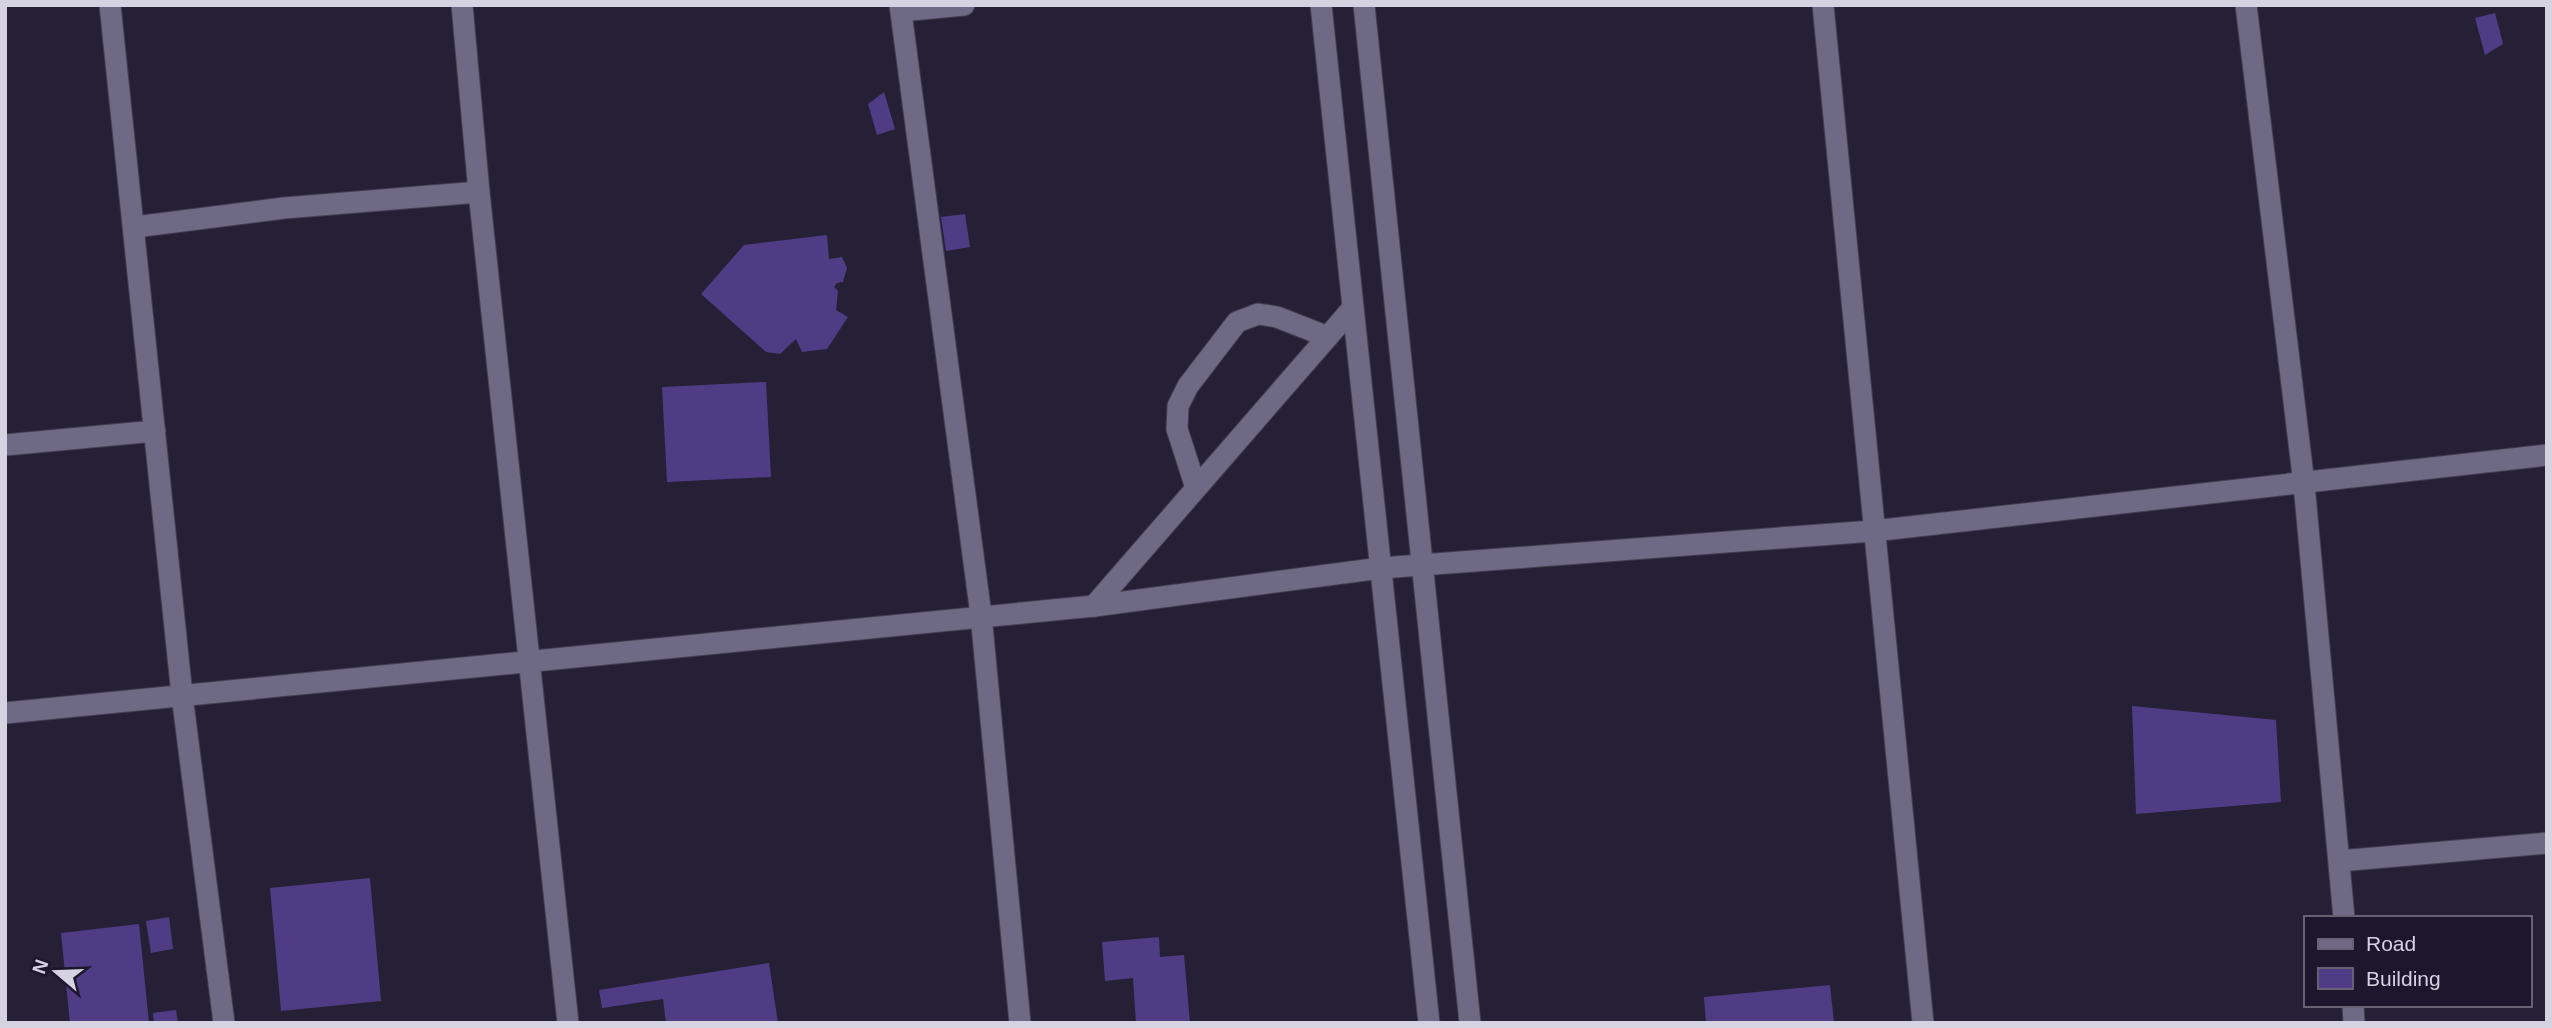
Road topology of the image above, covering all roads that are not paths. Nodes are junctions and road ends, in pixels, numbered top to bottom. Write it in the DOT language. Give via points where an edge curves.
graph roads {
  1 [pos="110,5"];
  2 [pos="462,5"];
  3 [pos="964,5"];
  4 [pos="1321,5"];
  5 [pos="1364,5"];
  6 [pos="1823,5"];
  7 [pos="2246,5"];
  8 [pos="901,8"];
  9 [pos="479,192"];
  10 [pos="135,227"];
  11 [pos="1351,310"];
  12 [pos="1328,337"];
  13 [pos="155,431"];
  14 [pos="5,445"];
  15 [pos="2547,455"];
  16 [pos="2304,484"];
  17 [pos="1196,488"];
  18 [pos="1873,531"];
  19 [pos="1422,567"];
  20 [pos="1381,568"];
  21 [pos="1094,606"];
  22 [pos="981,615"];
  23 [pos="531,659"];
  24 [pos="182,695"];
  25 [pos="5,713"];
  26 [pos="2547,843"];
  27 [pos="2339,861"];
  28 [pos="2344,916"];
  29 [pos="224,1023"];
  30 [pos="568,1023"];
  31 [pos="1020,1023"];
  32 [pos="1429,1023"];
  33 [pos="1470,1023"];
  34 [pos="1923,1023"];
  1 -- 10 [label="street"];
  2 -- 9 [label="street"];
  3 -- 8 [label="street"];
  4 -- 11 [label="street"];
  5 -- 19 [label="street"];
  6 -- 18 [label="street"];
  7 -- 16 [label="street"];
  8 -- 22 [label="street"];
  9 -- 10 [label="street" via="284,208"];
  9 -- 23 [label="street"];
  10 -- 13 [label="street"];
  11 -- 12 [label="street"];
  11 -- 20 [label="street"];
  12 -- 17 [label="street"];
  12 -- 17 [label="street" via="1277,317 1258,314 1237,322 1178,406 1177,429"];
  13 -- 14 [label="street"];
  13 -- 24 [label="street"];
  15 -- 16 [label="street"];
  16 -- 18 [label="street"];
  16 -- 27 [label="street"];
  17 -- 21 [label="street"];
  18 -- 19 [label="street"];
  18 -- 34 [label="street"];
  19 -- 20 [label="street"];
  19 -- 33 [label="street"];
  20 -- 21 [label="street"];
  20 -- 32 [label="street"];
  21 -- 22 [label="street"];
  22 -- 23 [label="street"];
  22 -- 31 [label="street"];
  23 -- 24 [label="street"];
  23 -- 30 [label="street"];
  24 -- 25 [label="street"];
  24 -- 29 [label="street"];
  26 -- 27 [label="street"];
  27 -- 28 [label="street"];
}
